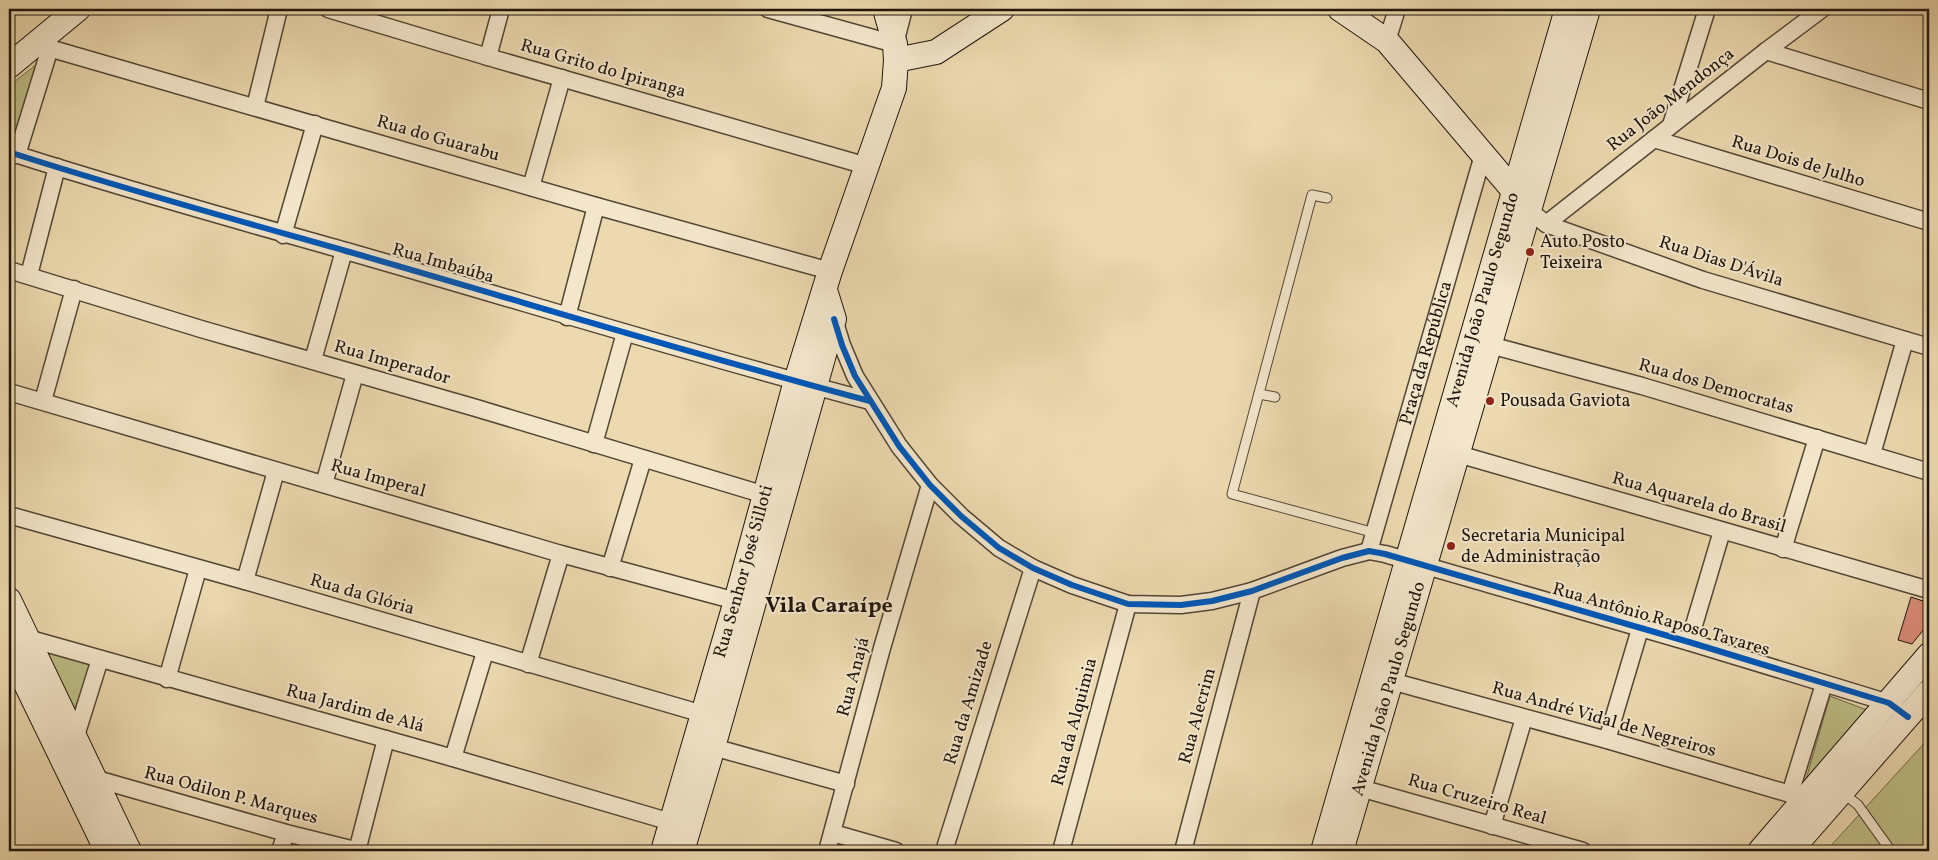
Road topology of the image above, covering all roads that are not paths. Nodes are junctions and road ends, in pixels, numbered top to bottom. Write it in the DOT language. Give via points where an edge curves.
graph roads {
  1 [pos="78,9"];
  2 [pos="279,9"];
  3 [pos="328,9"];
  4 [pos="501,9"];
  5 [pos="768,9"];
  6 [pos="885,9"];
  7 [pos="904,9"];
  8 [pos="1002,9"];
  9 [pos="1340,9"];
  10 [pos="1397,9"];
  11 [pos="1567,9"];
  12 [pos="1588,9"];
  13 [pos="1707,9"];
  14 [pos="1820,10"];
  15 [pos="1387,42"];
  16 [pos="43,46"];
  17 [pos="1766,51"];
  18 [pos="895,52"];
  19 [pos="488,57"];
  20 [pos="9,66"];
  21 [pos="562,78"];
  22 [pos="1929,101"];
  23 [pos="255,107"];
  24 [pos="315,124"];
  25 [pos="1671,125"];
  26 [pos="1654,139"];
  27 [pos="13,154"];
  28 [pos="1484,155"];
  29 [pos="867,166"];
  30 [pos="57,167"];
  31 [pos="531,187"];
  32 [pos="1514,191"];
  33 [pos="1327,198"];
  34 [pos="596,206"];
  35 [pos="1538,217"];
  36 [pos="1929,222"];
  37 [pos="283,235"];
  38 [pos="344,251"];
  39 [pos="9,270"];
  40 [pos="29,275"];
  41 [pos="828,281"];
  42 [pos="74,289"];
  43 [pos="566,317"];
  44 [pos="834,319"];
  45 [pos="625,333"];
  46 [pos="1905,340"];
  47 [pos="1490,345"];
  48 [pos="1929,347"];
  49 [pos="313,360"];
  50 [pos="355,374"];
  51 [pos="806,384"];
  52 [pos="9,392"];
  53 [pos="1259,394"];
  54 [pos="1275,397"];
  55 [pos="43,401"];
  56 [pos="870,401"];
  57 [pos="1818,438"];
  58 [pos="594,444"];
  59 [pos="1458,454"];
  60 [pos="1872,454"];
  61 [pos="643,459"];
  62 [pos="276,470"];
  63 [pos="1929,472"];
  64 [pos="324,484"];
  65 [pos="930,485"];
  66 [pos="765,495"];
  67 [pos="9,516"];
  68 [pos="1722,531"];
  69 [pos="1375,533"];
  70 [pos="1784,548"];
  71 [pos="1370,551"];
  72 [pos="560,554"];
  73 [pos="1416,563"];
  74 [pos="610,568"];
  75 [pos="1033,568"];
  76 [pos="198,569"];
  77 [pos="245,581"];
  78 [pos="1929,590"];
  79 [pos="1252,591"];
  80 [pos="9,600"];
  81 [pos="736,600"];
  82 [pos="1128,604"];
  83 [pos="1640,628"];
  84 [pos="1689,642"];
  85 [pos="18,643"];
  86 [pos="485,652"];
  87 [pos="1929,655"];
  88 [pos="100,659"];
  89 [pos="528,664"];
  90 [pos="167,679"];
  91 [pos="1391,681"];
  92 [pos="1824,684"];
  93 [pos="1929,692"];
  94 [pos="1889,703"];
  95 [pos="703,714"];
  96 [pos="1908,717"];
  97 [pos="1524,718"];
  98 [pos="75,739"];
  99 [pos="386,739"];
  100 [pos="1607,740"];
  101 [pos="713,747"];
  102 [pos="453,758"];
  103 [pos="93,778"];
  104 [pos="846,784"];
  105 [pos="1360,788"];
  106 [pos="1842,792"];
  107 [pos="1796,800"];
  108 [pos="671,822"];
  109 [pos="1492,826"];
  110 [pos="286,833"];
  111 [pos="833,833"];
  112 [pos="1544,846"];
  113 [pos="119,850"];
  114 [pos="280,851"];
  115 [pos="358,851"];
  116 [pos="663,851"];
  117 [pos="682,851"];
  118 [pos="827,851"];
  119 [pos="896,851"];
  120 [pos="944,851"];
  121 [pos="1060,851"];
  122 [pos="1182,851"];
  123 [pos="1324,851"];
  124 [pos="1341,851"];
  125 [pos="1583,851"];
  126 [pos="1760,851"];
  127 [pos="1790,851"];
  128 [pos="1891,851"];
  1 -- 16 [label="street"];
  2 -- 23 [label="street"];
  3 -- 19 [label="street, Rua Grito do Ipiranga"];
  4 -- 19 [label="street"];
  5 -- 18 [label="street"];
  6 -- 18 [label="street"];
  7 -- 18 [label="street"];
  8 -- 18 [label="street" via="936,52"];
  9 -- 15 [label="street"];
  10 -- 15 [label="street"];
  11 -- 32 [label="street, Avenida João Paulo Segundo"];
  12 -- 35 [label="street, Avenida João Paulo Segundo"];
  13 -- 25 [label="street"];
  14 -- 17 [label="street, Rua João Mendonça"];
  15 -- 28 [label="street"];
  16 -- 20 [label="street"];
  16 -- 23 [label="street, Rua do Guarabu"];
  16 -- 27 [label="street"];
  17 -- 22 [label="street"];
  17 -- 25 [label="street, Rua João Mendonça"];
  18 -- 29 [label="street, Rua Senhor José Silloti" via="894,88"];
  19 -- 21 [label="street, Rua Grito do Ipiranga"];
  21 -- 29 [label="street, Rua Grito do Ipiranga"];
  21 -- 31 [label="street"];
  23 -- 24 [label="street, Rua do Guarabu"];
  24 -- 31 [label="street, Rua do Guarabu"];
  24 -- 37 [label="street"];
  25 -- 26 [label="street, Rua João Mendonça"];
  26 -- 35 [label="street, Rua João Mendonça"];
  26 -- 36 [label="street, Rua Dois de Julho"];
  27 -- 30 [label="street, Rua Imbaúba"];
  28 -- 32 [label="street"];
  28 -- 69 [label="street, Praça da República"];
  29 -- 41 [label="street, Rua Senhor José Silloti"];
  30 -- 37 [label="street, Rua Imbaúba"];
  30 -- 40 [label="street"];
  31 -- 34 [label="street, Rua do Guarabu"];
  32 -- 35 [label="street"];
  32 -- 73 [label="street, Avenida João Paulo Segundo"];
  33 -- 53 [label="lane" via="1312,195"];
  34 -- 41 [label="street, Rua do Guarabu"];
  34 -- 43 [label="street"];
  35 -- 46 [label="street, Rua Dias D'Ávila" via="1703,280"];
  35 -- 47 [label="street, Avenida João Paulo Segundo"];
  37 -- 38 [label="street, Rua Imbaúba"];
  38 -- 43 [label="street, Rua Imbaúba"];
  38 -- 49 [label="street"];
  39 -- 40 [label="street, Rua Imperador"];
  40 -- 42 [label="street, Rua Imperador"];
  41 -- 44 [label="street"];
  41 -- 51 [label="street, Rua Senhor José Silloti"];
  42 -- 49 [label="street, Rua Imperador"];
  42 -- 55 [label="street"];
  43 -- 45 [label="street, Rua Imbaúba"];
  44 -- 51 [label="street, Rua Senhor José Silloti"];
  44 -- 56 [label="street" via="855,376"];
  45 -- 51 [label="street, Rua Imbaúba"];
  45 -- 58 [label="street"];
  46 -- 48 [label="street, Rua Dias D'Ávila"];
  46 -- 60 [label="street"];
  47 -- 57 [label="street, Rua dos Democratas"];
  47 -- 59 [label="street, Avenida João Paulo Segundo"];
  49 -- 50 [label="street, Rua Imperador"];
  50 -- 58 [label="street, Rua Imperador"];
  50 -- 64 [label="street"];
  51 -- 56 [label="street, Rua Imbaúba"];
  51 -- 66 [label="street, Rua Senhor José Silloti"];
  51 -- 101 [label="street, Rua Senhor José Silloti"];
  52 -- 55 [label="street, Rua Imperal"];
  53 -- 54 [label="lane"];
  53 -- 69 [label="lane" via="1232,494"];
  55 -- 62 [label="street, Rua Imperal"];
  56 -- 65 [label="street" via="899,446"];
  57 -- 60 [label="street, Rua dos Democratas"];
  57 -- 70 [label="street"];
  58 -- 61 [label="street, Rua Imperador"];
  59 -- 68 [label="street, Rua Aquarela do Brasil"];
  59 -- 73 [label="street, Avenida João Paulo Segundo"];
  60 -- 63 [label="street, Rua dos Democratas"];
  61 -- 66 [label="street, Rua Imperador"];
  61 -- 74 [label="street"];
  62 -- 64 [label="street, Rua Imperal"];
  62 -- 77 [label="street"];
  64 -- 72 [label="street, Rua Imperal"];
  65 -- 75 [label="street" via="999,548"];
  65 -- 104 [label="street, Rua Anajá"];
  66 -- 81 [label="street, Rua Senhor José Silloti"];
  67 -- 76 [label="street, Rua da Glória"];
  68 -- 70 [label="street, Rua Aquarela do Brasil"];
  68 -- 84 [label="street"];
  69 -- 71 [label="street, Praça da República"];
  70 -- 78 [label="street, Rua Aquarela do Brasil"];
  71 -- 73 [label="street"];
  71 -- 79 [label="street"];
  72 -- 74 [label="street, Rua Imperal"];
  72 -- 89 [label="street"];
  73 -- 83 [label="street, Rua Antônio Raposo Tavares"];
  73 -- 91 [label="street, Avenida João Paulo Segundo"];
  73 -- 123 [label="street, Avenida João Paulo Segundo"];
  74 -- 81 [label="street, Rua Imperal"];
  75 -- 82 [label="street"];
  75 -- 120 [label="street, Rua da Amizade"];
  76 -- 77 [label="street, Rua da Glória"];
  76 -- 90 [label="street"];
  77 -- 86 [label="street, Rua da Glória"];
  79 -- 82 [label="street" via="1181,605"];
  79 -- 122 [label="street, Rua Alecrim"];
  80 -- 85 [label="street"];
  81 -- 95 [label="street, Rua Senhor José Silloti"];
  82 -- 121 [label="street, Rua da Alquimia"];
  83 -- 84 [label="street, Rua Antônio Raposo Tavares"];
  83 -- 100 [label="street"];
  84 -- 92 [label="street, Rua Antônio Raposo Tavares"];
  85 -- 88 [label="street, Rua Jardim de Alá"];
  85 -- 98 [label="street"];
  85 -- 113 [label="street"];
  86 -- 89 [label="street, Rua da Glória"];
  86 -- 102 [label="street"];
  87 -- 94 [label="street"];
  88 -- 90 [label="street, Rua Jardim de Alá"];
  88 -- 98 [label="street"];
  89 -- 95 [label="street, Rua da Glória"];
  90 -- 99 [label="street, Rua Jardim de Alá"];
  91 -- 97 [label="street, Rua André Vidal de Negreiros"];
  91 -- 105 [label="street, Avenida João Paulo Segundo"];
  92 -- 94 [label="street, Rua Antônio Raposo Tavares"];
  92 -- 107 [label="street"];
  93 -- 96 [label="street"];
  94 -- 96 [label="street"];
  94 -- 107 [label="street"];
  95 -- 108 [label="street, Rua Senhor José Silloti"];
  96 -- 106 [label="street"];
  97 -- 100 [label="street, Rua André Vidal de Negreiros"];
  97 -- 109 [label="street"];
  98 -- 103 [label="street"];
  99 -- 102 [label="street, Rua Jardim de Alá"];
  99 -- 115 [label="street"];
  100 -- 107 [label="street, Rua André Vidal de Negreiros"];
  101 -- 104 [label="street"];
  101 -- 117 [label="street, Rua Senhor José Silloti"];
  102 -- 108 [label="street, Rua Jardim de Alá"];
  103 -- 110 [label="street, Rua Odilon P. Marques"];
  103 -- 113 [label="street"];
  104 -- 111 [label="street, Rua Anajá"];
  105 -- 109 [label="street, Rua Cruzeiro Real"];
  105 -- 124 [label="street, Avenida João Paulo Segundo"];
  106 -- 127 [label="street"];
  106 -- 128 [label="lane" via="1858,806"];
  107 -- 126 [label="street"];
  108 -- 116 [label="street, Rua Senhor José Silloti"];
  109 -- 112 [label="street, Rua Cruzeiro Real"];
  110 -- 114 [label="street"];
  110 -- 115 [label="street, Rua Odilon P. Marques"];
  111 -- 118 [label="street, Rua Anajá"];
  111 -- 119 [label="street"];
  112 -- 125 [label="street, Rua Cruzeiro Real"];
}
